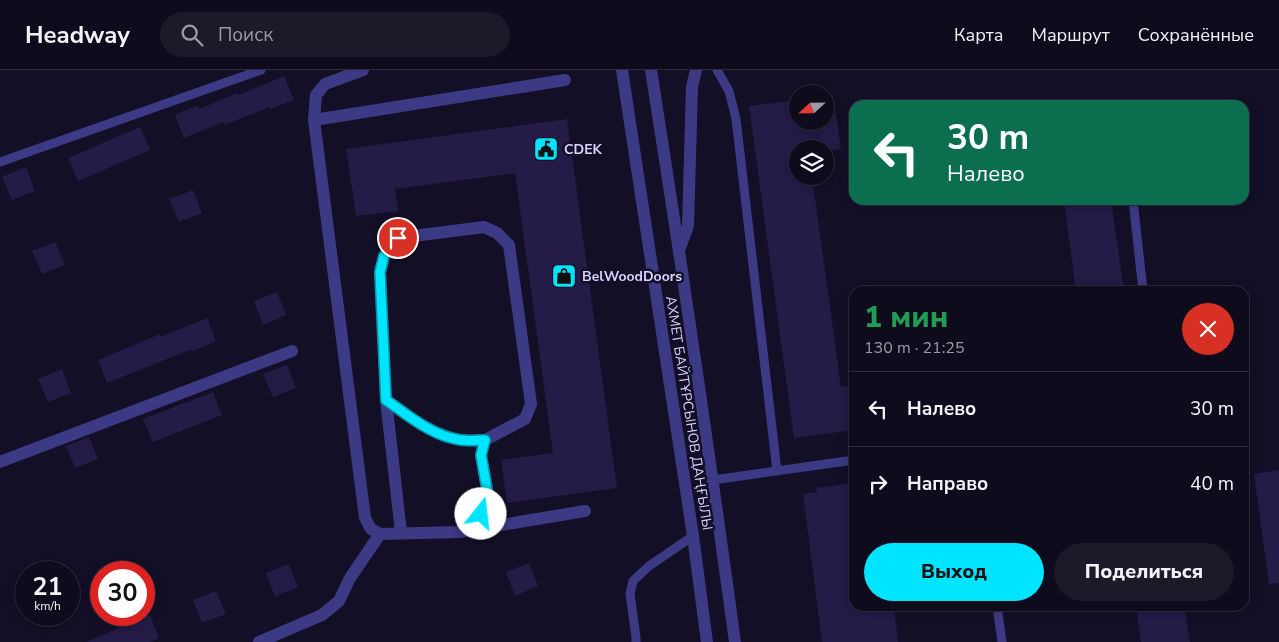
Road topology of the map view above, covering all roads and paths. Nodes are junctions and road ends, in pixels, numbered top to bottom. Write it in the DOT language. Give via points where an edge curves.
graph roads {
  1 [pos="261,70"];
  2 [pos="363,70"];
  3 [pos="622,70"];
  4 [pos="651,70"];
  5 [pos="696,70"];
  6 [pos="718,70"];
  7 [pos="565,80"];
  8 [pos="314,120"];
  9 [pos="0,162"];
  10 [pos="1134,205"];
  11 [pos="680,250"];
  12 [pos="1142,286"];
  13 [pos="292,351"];
  14 [pos="386,400"];
  15 [pos="485,440"];
  16 [pos="849,461"];
  17 [pos="0,462"];
  18 [pos="778,471"];
  19 [pos="713,480"];
  20 [pos="585,511"];
  21 [pos="401,532"];
  22 [pos="459,532"];
  23 [pos="380,534"];
  24 [pos="693,536"];
  25 [pos="998,611"];
  26 [pos="259,642"];
  27 [pos="636,642"];
  28 [pos="706,642"];
  29 [pos="735,642"];
  30 [pos="1002,642"];
  1 -- 9 [label="lane"];
  2 -- 8 [label="street" via="325,84 316,95"];
  3 -- 24 [label="street, АХМЕТ БАЙТҰРСЫНОВ ДАҢҒЫЛЫ"];
  4 -- 11 [label="street, АХМЕТ БАЙТҰРСЫНОВ ДАҢҒЫЛЫ"];
  5 -- 11 [label="street" via="692,87 688,226"];
  6 -- 18 [label="lane" via="729,91 736,119"];
  7 -- 8 [label="street"];
  8 -- 23 [label="street" via="365,518 371,529"];
  10 -- 12 [label="lane"];
  11 -- 19 [label="street, АХМЕТ БАЙТҰРСЫНОВ ДАҢҒЫЛЫ"];
  13 -- 17 [label="street"];
  14 -- 15 [label="street" via="436,433 461,440"];
  14 -- 15 [label="street" via="380,272 384,256 398,238 484,227 509,244 531,404 524,419"];
  14 -- 21 [label="street"];
  15 -- 22 [label="street" via="481,455 488,495 481,514"];
  16 -- 18 [label="lane"];
  18 -- 19 [label="lane"];
  19 -- 29 [label="street, АХМЕТ БАЙТҰРСЫНОВ ДАҢҒЫЛЫ"];
  20 -- 22 [label="street"];
  21 -- 22 [label="street"];
  21 -- 23 [label="street"];
  23 -- 26 [label="street" via="338,600 322,614"];
  24 -- 27 [label="lane" via="633,580 630,594"];
  24 -- 28 [label="street, АХМЕТ БАЙТҰРСЫНОВ ДАҢҒЫЛЫ"];
  25 -- 30 [label="lane"];
}
